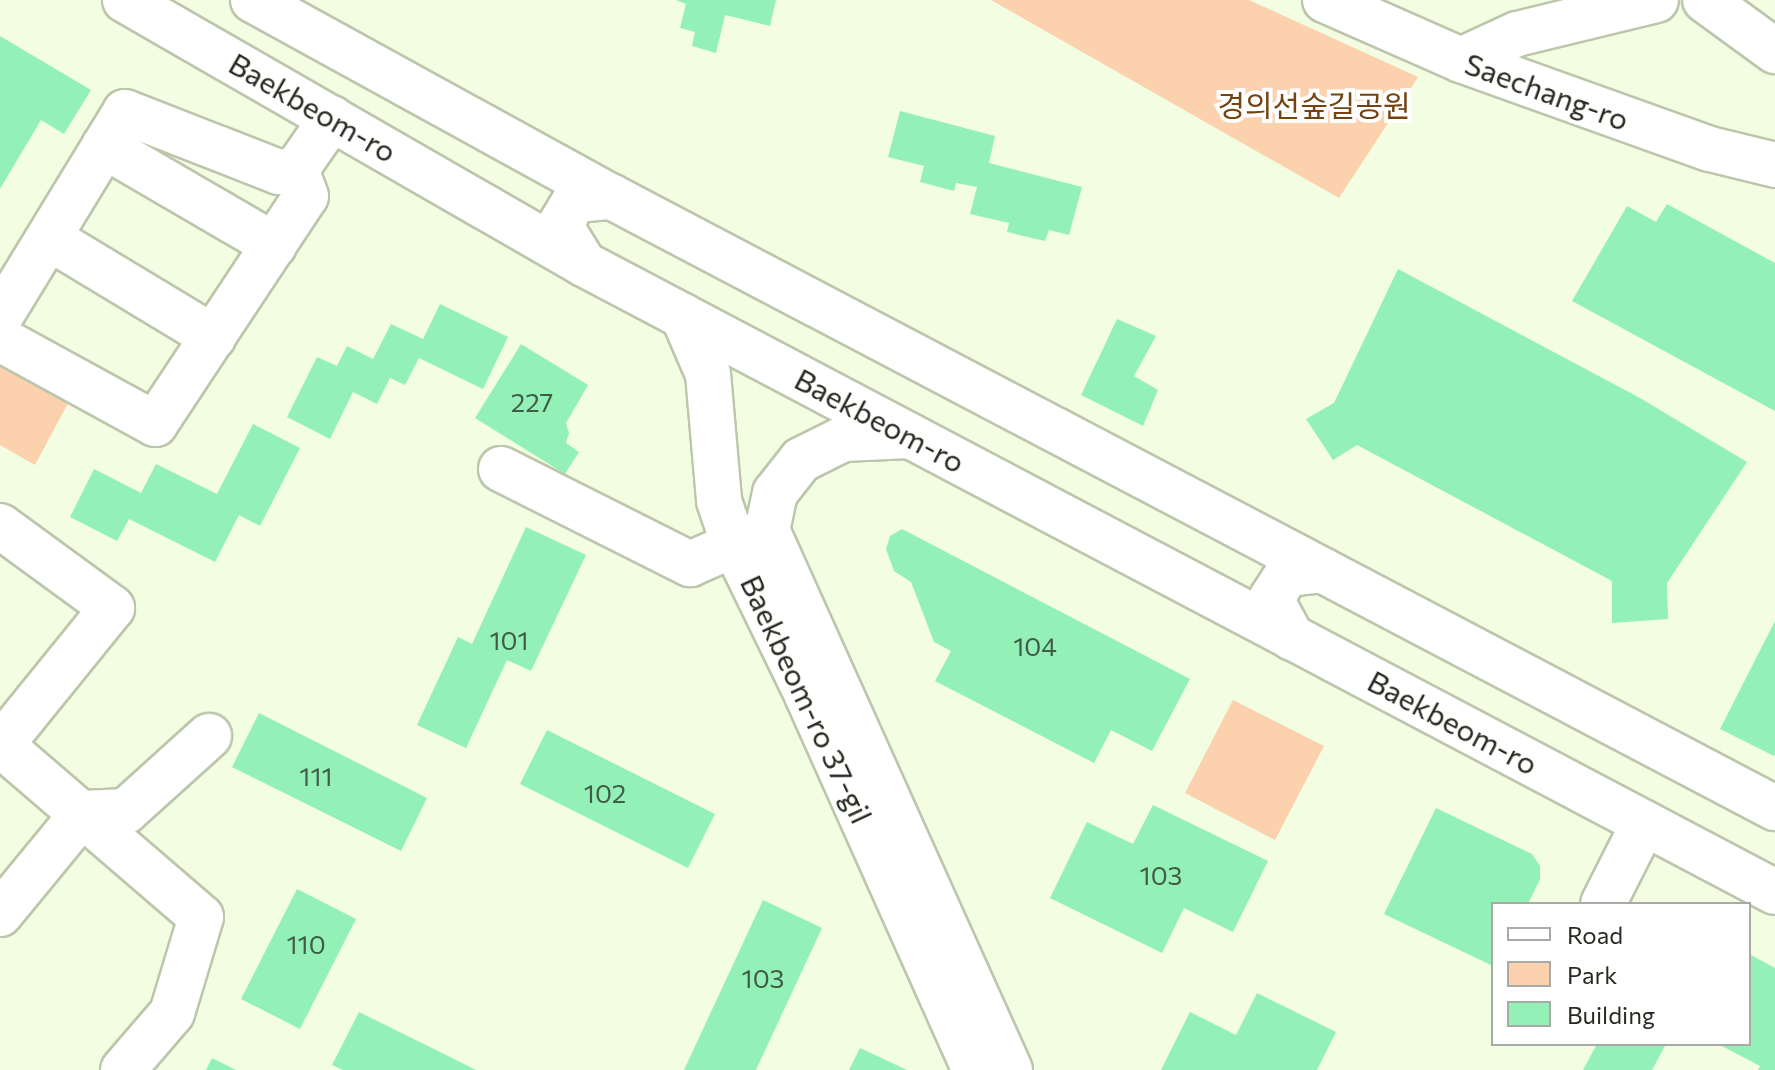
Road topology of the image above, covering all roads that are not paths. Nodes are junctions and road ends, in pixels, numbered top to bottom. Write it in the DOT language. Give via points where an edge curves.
graph roads {
  1 [pos="125,0"];
  2 [pos="253,0"];
  3 [pos="1325,0"];
  4 [pos="1656,0"];
  5 [pos="1705,0"];
  6 [pos="1775,51"];
  7 [pos="1461,60"];
  8 [pos="332,118"];
  9 [pos="104,146"];
  10 [pos="1775,165"];
  11 [pos="296,170"];
  12 [pos="612,197"];
  13 [pos="49,238"];
  14 [pos="274,245"];
  15 [pos="584,264"];
  16 [pos="683,316"];
  17 [pos="0,317"];
  18 [pos="213,337"];
  19 [pos="0,339"];
  20 [pos="910,436"];
  21 [pos="501,469"];
  22 [pos="0,526"];
  23 [pos="750,538"];
  24 [pos="1323,570"];
  25 [pos="1292,638"];
  26 [pos="209,736"];
  27 [pos="1,744"];
  28 [pos="1775,808"];
  29 [pos="83,813"];
  30 [pos="1644,823"];
  31 [pos="1775,892"];
  32 [pos="1604,902"];
  33 [pos="0,914"];
  34 [pos="123,1070"];
  35 [pos="975,1070"];
  36 [pos="1010,1070"];
  1 -- 8 [label="main road, Baekbeom-ro"];
  2 -- 12 [label="main road, Baekbeom-ro"];
  3 -- 7 [label="main road, Saechang-ro"];
  4 -- 7 [label="main road" via="1517,34"];
  5 -- 6 [label="main road"];
  7 -- 10 [label="main road, Saechang-ro" via="1710,149"];
  8 -- 11 [label="main road"];
  8 -- 15 [label="main road, Baekbeom-ro"];
  9 -- 11 [label="main road" via="125,112 279,172"];
  9 -- 13 [label="main road"];
  9 -- 14 [label="main road"];
  11 -- 14 [label="main road" via="306,196"];
  12 -- 15 [label="main road" via="575,200 560,225"];
  12 -- 24 [label="main road, Baekbeom-ro"];
  13 -- 17 [label="main road"];
  13 -- 18 [label="main road"];
  14 -- 18 [label="main road"];
  15 -- 16 [label="main road, Baekbeom-ro"];
  16 -- 20 [label="main road, Baekbeom-ro"];
  16 -- 23 [label="main road, Baekbeom-ro 37-gil" via="708,374 719,501"];
  18 -- 19 [label="main road" via="155,424"];
  20 -- 23 [label="main road, Baekbeom-ro 37-gil" via="843,439 801,460"];
  20 -- 25 [label="main road, Baekbeom-ro"];
  21 -- 23 [label="main road" via="690,564"];
  22 -- 27 [label="main road" via="112,608"];
  23 -- 35 [label="main road, Baekbeom-ro 37-gil" via="807,695"];
  23 -- 36 [label="main road, Baekbeom-ro 37-gil"];
  24 -- 25 [label="main road" via="1287,574 1271,599"];
  24 -- 28 [label="main road, Baekbeom-ro"];
  25 -- 30 [label="main road, Baekbeom-ro"];
  26 -- 29 [label="main road" via="126,811"];
  27 -- 29 [label="main road"];
  29 -- 33 [label="main road"];
  29 -- 34 [label="main road" via="201,917 172,1013"];
  30 -- 31 [label="main road, Baekbeom-ro"];
  30 -- 32 [label="main road"];
}
